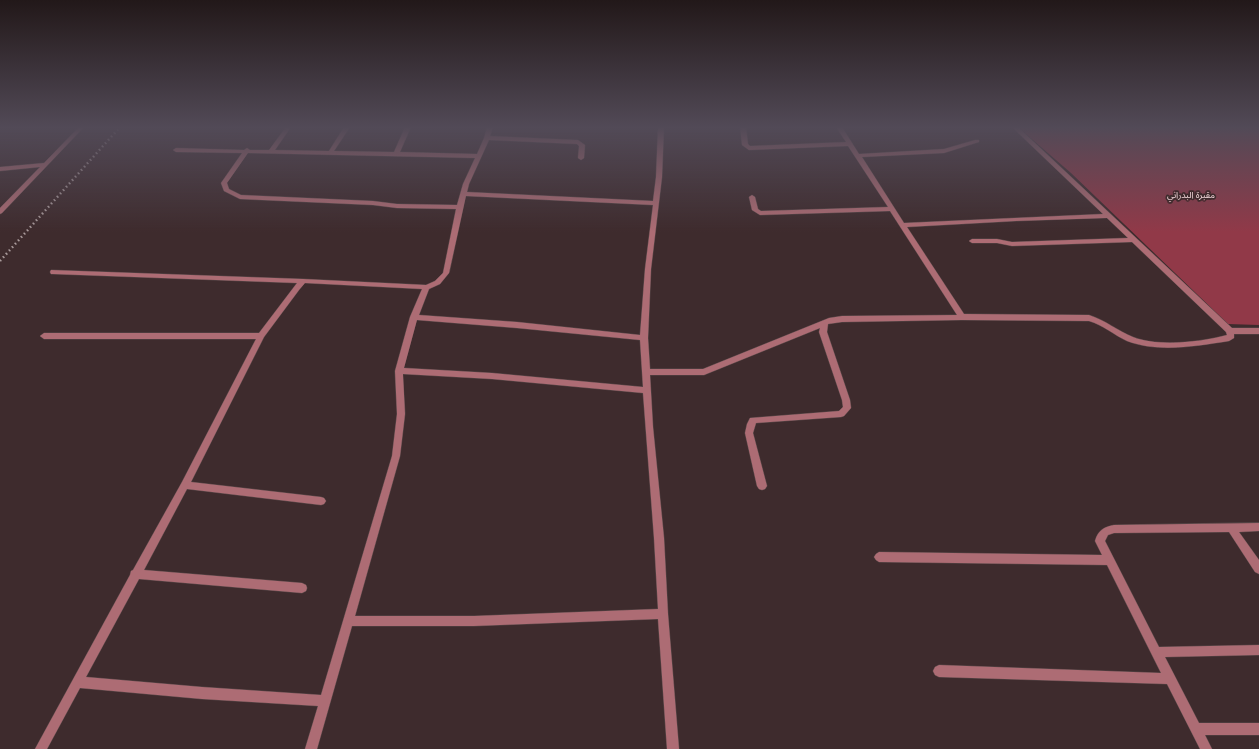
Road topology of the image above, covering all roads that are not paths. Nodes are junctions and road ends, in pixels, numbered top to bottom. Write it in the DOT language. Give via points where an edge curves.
graph roads {
  1 [pos="47,162"];
  2 [pos="239,162"];
  3 [pos="476,162"];
  4 [pos="660,162"];
  5 [pos="861,162"];
  6 [pos="1051,162"];
  7 [pos="44,165"];
  8 [pos="0,169"];
  9 [pos="464,194"];
  10 [pos="752,197"];
  11 [pos="656,203"];
  12 [pos="460,207"];
  13 [pos="891,209"];
  14 [pos="0,212"];
  15 [pos="1109,216"];
  16 [pos="902,225"];
  17 [pos="1134,240"];
  18 [pos="972,241"];
  19 [pos="53,272"];
  20 [pos="302,281"];
  21 [pos="426,287"];
  22 [pos="414,317"];
  23 [pos="962,317"];
  24 [pos="825,323"];
  25 [pos="1230,331"];
  26 [pos="1259,331"];
  27 [pos="44,336"];
  28 [pos="261,336"];
  29 [pos="644,338"];
  30 [pos="399,371"];
  31 [pos="646,372"];
  32 [pos="647,390"];
  33 [pos="185,485"];
  34 [pos="762,486"];
  35 [pos="321,501"];
  36 [pos="1231,527"];
  37 [pos="1259,527"];
  38 [pos="879,557"];
  39 [pos="1109,560"];
  40 [pos="1259,569"];
  41 [pos="135,574"];
  42 [pos="302,588"];
  43 [pos="663,614"];
  44 [pos="348,621"];
  45 [pos="1259,650"];
  46 [pos="1158,652"];
  47 [pos="939,671"];
  48 [pos="1171,679"];
  49 [pos="77,682"];
  50 [pos="325,701"];
  51 [pos="1196,729"];
  52 [pos="1259,729"];
  53 [pos="41,749"];
  54 [pos="311,749"];
  55 [pos="673,749"];
  56 [pos="1206,749"];
  1 -- 7 [label="street"];
  2 -- 12 [label="street" via="224,183 226,190 240,197"];
  3 -- 9 [label="street"];
  4 -- 11 [label="street"];
  5 -- 13 [label="street"];
  6 -- 15 [label="street"];
  7 -- 8 [label="street"];
  7 -- 14 [label="street"];
  9 -- 11 [label="street"];
  9 -- 12 [label="street"];
  10 -- 13 [label="street" via="755,210 760,213"];
  11 -- 29 [label="street" via="648,269"];
  12 -- 21 [label="street" via="446,273 440,282"];
  13 -- 16 [label="street"];
  15 -- 16 [label="street"];
  15 -- 17 [label="street"];
  16 -- 23 [label="street"];
  17 -- 18 [label="street" via="1012,244"];
  17 -- 25 [label="street"];
  19 -- 20 [label="street"];
  20 -- 21 [label="street"];
  20 -- 28 [label="street"];
  21 -- 22 [label="street"];
  22 -- 29 [label="street"];
  22 -- 30 [label="street"];
  23 -- 24 [label="street" via="842,319"];
  23 -- 25 [label="street" via="1089,318 1106,324 1123,336 1147,344 1229,338"];
  24 -- 31 [label="street" via="704,372"];
  24 -- 34 [label="street" via="823,332 847,408 841,414 753,420 749,433"];
  25 -- 26 [label="street"];
  27 -- 28 [label="street"];
  28 -- 33 [label="street"];
  29 -- 31 [label="street"];
  30 -- 32 [label="street" via="492,376"];
  30 -- 44 [label="street" via="402,403 401,430 396,456"];
  31 -- 32 [label="street"];
  32 -- 43 [label="street"];
  33 -- 35 [label="street"];
  33 -- 41 [label="street"];
  36 -- 37 [label="street"];
  36 -- 39 [label="street" via="1114,529 1105,532 1100,541"];
  36 -- 40 [label="street"];
  38 -- 39 [label="street"];
  39 -- 46 [label="street"];
  41 -- 42 [label="street"];
  41 -- 49 [label="street"];
  43 -- 44 [label="street" via="474,621"];
  43 -- 55 [label="street"];
  44 -- 50 [label="street"];
  45 -- 46 [label="street"];
  46 -- 48 [label="street"];
  47 -- 48 [label="street"];
  48 -- 51 [label="street"];
  49 -- 50 [label="street"];
  49 -- 53 [label="street"];
  50 -- 54 [label="street"];
  51 -- 52 [label="street"];
  51 -- 56 [label="street"];
}
